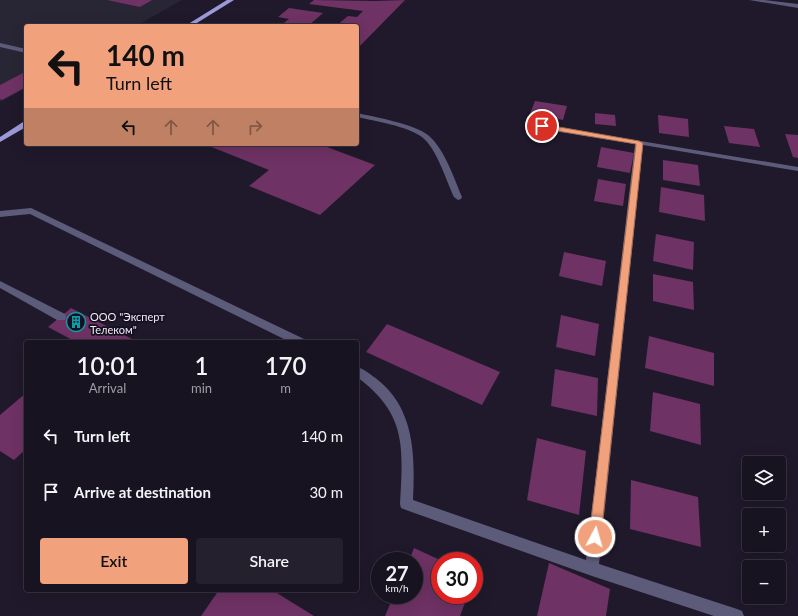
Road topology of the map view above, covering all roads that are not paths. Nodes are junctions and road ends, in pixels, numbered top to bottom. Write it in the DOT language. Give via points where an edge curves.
graph roads {
  1 [pos="231,0"];
  2 [pos="752,0"];
  3 [pos="798,6"];
  4 [pos="191,24"];
  5 [pos="0,45"];
  6 [pos="24,51"];
  7 [pos="359,116"];
  8 [pos="24,125"];
  9 [pos="542,126"];
  10 [pos="0,140"];
  11 [pos="639,143"];
  12 [pos="798,170"];
  13 [pos="458,197"];
  14 [pos="0,214"];
  15 [pos="0,284"];
  16 [pos="61,316"];
  17 [pos="296,340"];
  18 [pos="359,373"];
  19 [pos="592,569"];
  20 [pos="737,616"];
  1 -- 4 [label="main road"];
  2 -- 3 [label="street"];
  5 -- 6 [label="street"];
  7 -- 13 [label="street" via="425,136"];
  8 -- 10 [label="main road"];
  9 -- 11 [label="street"];
  11 -- 12 [label="street"];
  11 -- 19 [label="street"];
  14 -- 17 [label="street" via="32,210"];
  15 -- 16 [label="street"];
  18 -- 19 [label="street" via="382,391 400,417 408,449 406,504"];
  19 -- 20 [label="street"];
}
